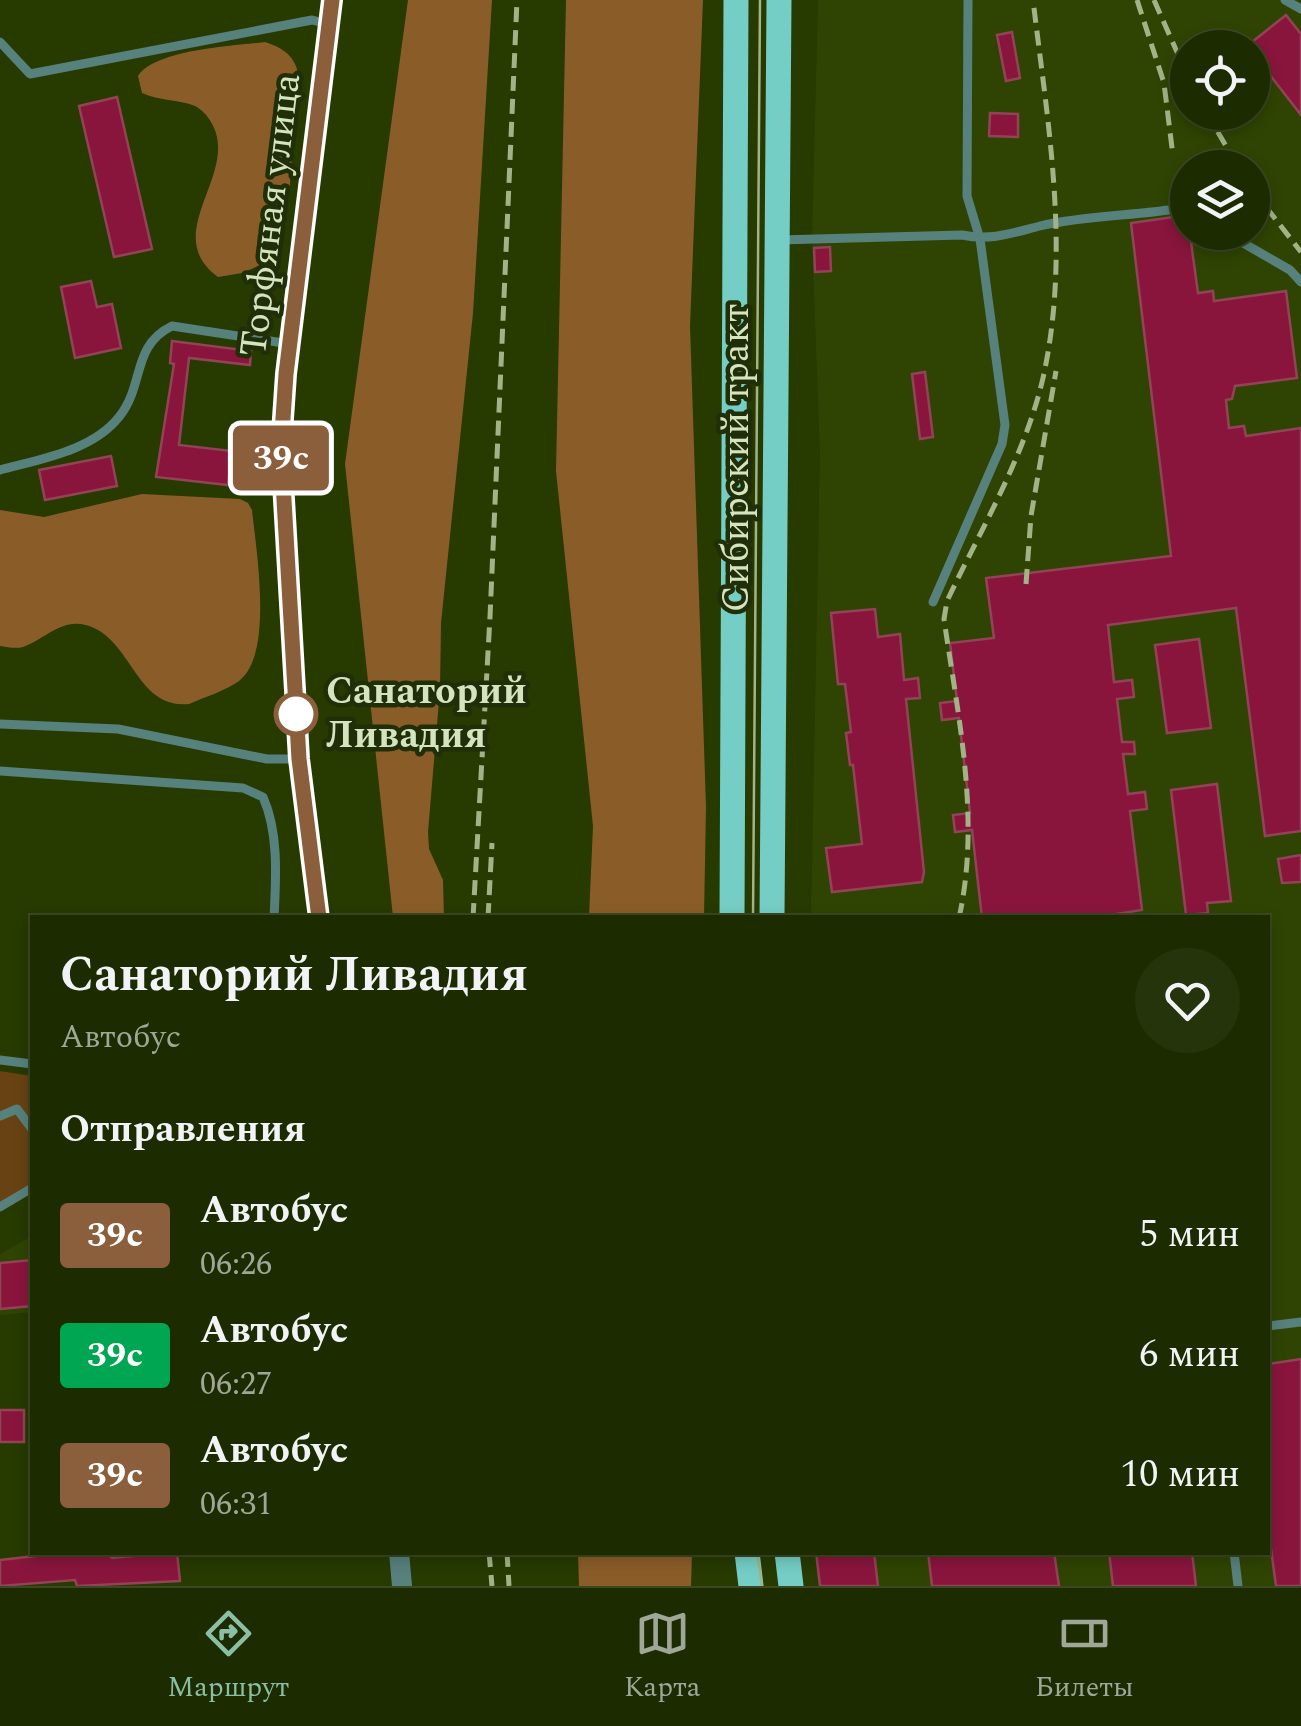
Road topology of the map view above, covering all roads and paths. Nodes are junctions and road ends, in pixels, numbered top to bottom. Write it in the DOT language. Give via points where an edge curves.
graph roads {
  1 [pos="332,0"];
  2 [pos="736,0"];
  3 [pos="779,0"];
  4 [pos="968,0"];
  5 [pos="1285,0"];
  6 [pos="1301,9"];
  7 [pos="330,24"];
  8 [pos="0,43"];
  9 [pos="1170,210"];
  10 [pos="980,239"];
  11 [pos="776,240"];
  12 [pos="1255,250"];
  13 [pos="1301,282"];
  14 [pos="290,344"];
  15 [pos="0,470"];
  16 [pos="933,602"];
  17 [pos="0,724"];
  18 [pos="299,759"];
  19 [pos="0,771"];
  20 [pos="274,915"];
  21 [pos="319,915"];
  22 [pos="732,915"];
  23 [pos="772,915"];
  24 [pos="0,1060"];
  25 [pos="30,1064"];
  26 [pos="0,1116"];
  27 [pos="30,1126"];
  28 [pos="30,1189"];
  29 [pos="0,1207"];
  30 [pos="1301,1322"];
  31 [pos="1270,1326"];
  32 [pos="399,1555"];
  33 [pos="747,1555"];
  34 [pos="787,1555"];
  35 [pos="1234,1555"];
  36 [pos="402,1586"];
  37 [pos="751,1586"];
  38 [pos="791,1586"];
  39 [pos="1238,1586"];
  1 -- 7 [label="street, Торфяная улица"];
  2 -- 22 [label="main road, Сибирский тракт"];
  3 -- 11 [label="main road, Сибирский тракт"];
  4 -- 10 [label="lane" via="967,196"];
  5 -- 6 [label="lane"];
  7 -- 8 [label="lane" via="312,20 30,74"];
  7 -- 14 [label="street, Торфяная улица"];
  9 -- 10 [label="lane"];
  10 -- 11 [label="lane"];
  10 -- 16 [label="lane" via="1005,425"];
  11 -- 23 [label="main road, Сибирский тракт"];
  12 -- 13 [label="lane"];
  14 -- 15 [label="lane" via="172,326 145,346 119,418 68,450"];
  14 -- 18 [label="street, Торфяная улица" via="281,448"];
  17 -- 18 [label="lane" via="118,729 267,759"];
  18 -- 21 [label="street, Торфяная улица"];
  19 -- 20 [label="lane" via="244,788 263,797 271,816"];
  24 -- 25 [label="lane"];
  26 -- 27 [label="lane" via="17,1109"];
  28 -- 29 [label="lane"];
  30 -- 31 [label="lane"];
  32 -- 36 [label="street"];
  33 -- 37 [label="main road"];
  34 -- 38 [label="main road"];
  35 -- 39 [label="lane"];
}
